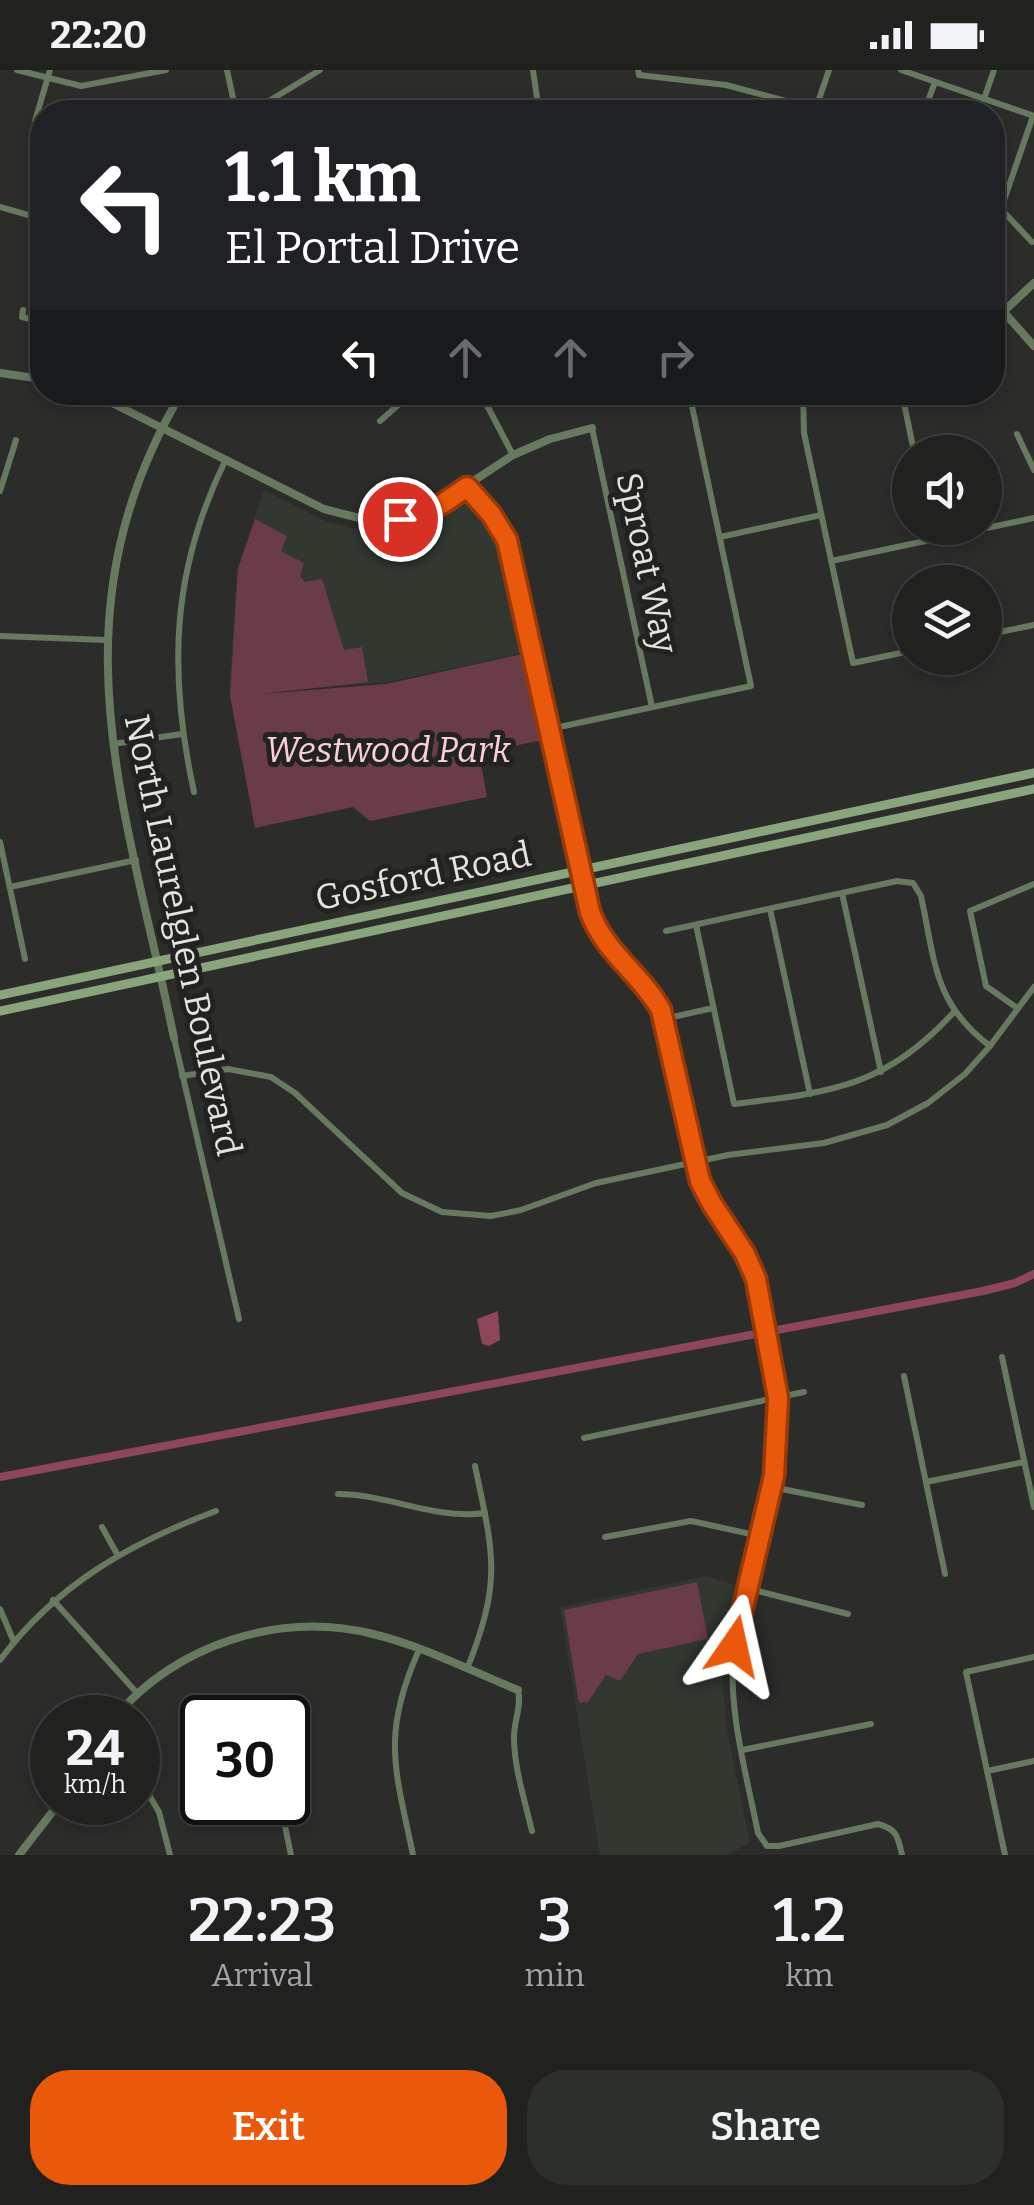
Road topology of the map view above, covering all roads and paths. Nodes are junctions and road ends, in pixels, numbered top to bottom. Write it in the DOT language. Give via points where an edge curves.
graph roads {
  1 [pos="17,70"];
  2 [pos="50,70"];
  3 [pos="166,70"];
  4 [pos="226,70"];
  5 [pos="320,70"];
  6 [pos="532,70"];
  7 [pos="829,70"];
  8 [pos="901,70"];
  9 [pos="994,70"];
  10 [pos="638,73"];
  11 [pos="48,79"];
  12 [pos="935,82"];
  13 [pos="984,99"];
  14 [pos="42,100"];
  15 [pos="233,100"];
  16 [pos="268,100"];
  17 [pos="537,100"];
  18 [pos="779,100"];
  19 [pos="818,100"];
  20 [pos="928,100"];
  21 [pos="987,100"];
  22 [pos="1005,106"];
  23 [pos="1034,116"];
  24 [pos="1005,198"];
  25 [pos="0,206"];
  26 [pos="1005,213"];
  27 [pos="30,215"];
  28 [pos="1032,242"];
  29 [pos="1034,282"];
  30 [pos="1005,309"];
  31 [pos="23,310"];
  32 [pos="1005,311"];
  33 [pos="30,319"];
  34 [pos="1034,346"];
  35 [pos="0,373"];
  36 [pos="30,377"];
  37 [pos="119,405"];
  38 [pos="175,405"];
  39 [pos="398,405"];
  40 [pos="487,405"];
  41 [pos="692,405"];
  42 [pos="802,405"];
  43 [pos="904,405"];
  44 [pos="380,421"];
  45 [pos="163,427"];
  46 [pos="592,428"];
  47 [pos="1017,434"];
  48 [pos="911,435"];
  49 [pos="16,440"];
  50 [pos="513,455"];
  51 [pos="226,459"];
  52 [pos="1034,470"];
  53 [pos="467,487"];
  54 [pos="0,491"];
  55 [pos="822,515"];
  56 [pos="1034,518"];
  57 [pos="1002,525"];
  58 [pos="720,537"];
  59 [pos="909,545"];
  60 [pos="831,561"];
  61 [pos="1034,625"];
  62 [pos="1002,632"];
  63 [pos="0,636"];
  64 [pos="106,640"];
  65 [pos="892,655"];
  66 [pos="652,707"];
  67 [pos="550,729"];
  68 [pos="182,734"];
  69 [pos="112,745"];
  70 [pos="1034,773"];
  71 [pos="1034,789"];
  72 [pos="194,792"];
  73 [pos="0,842"];
  74 [pos="136,860"];
  75 [pos="580,870"];
  76 [pos="1034,884"];
  77 [pos="584,886"];
  78 [pos="10,887"];
  79 [pos="842,893"];
  80 [pos="770,909"];
  81 [pos="696,924"];
  82 [pos="666,931"];
  83 [pos="25,959"];
  84 [pos="157,961"];
  85 [pos="161,977"];
  86 [pos="1034,987"];
  87 [pos="0,995"];
  88 [pos="714,1008"];
  89 [pos="1017,1008"];
  90 [pos="0,1011"];
  91 [pos="954,1012"];
  92 [pos="664,1019"];
  93 [pos="174,1038"];
  94 [pos="990,1046"];
  95 [pos="881,1072"];
  96 [pos="182,1076"];
  97 [pos="810,1094"];
  98 [pos="696,1162"];
  99 [pos="239,1319"];
  100 [pos="1002,1357"];
  101 [pos="904,1376"];
  102 [pos="804,1392"];
  103 [pos="778,1398"];
  104 [pos="584,1438"];
  105 [pos="1024,1462"];
  106 [pos="475,1466"];
  107 [pos="926,1482"];
  108 [pos="772,1487"];
  109 [pos="338,1494"];
  110 [pos="862,1506"];
  111 [pos="1034,1507"];
  112 [pos="216,1511"];
  113 [pos="484,1512"];
  114 [pos="102,1527"];
  115 [pos="760,1536"];
  116 [pos="605,1537"];
  117 [pos="117,1554"];
  118 [pos="946,1574"];
  119 [pos="746,1588"];
  120 [pos="53,1600"];
  121 [pos="0,1610"];
  122 [pos="848,1614"];
  123 [pos="14,1642"];
  124 [pos="418,1650"];
  125 [pos="1034,1657"];
  126 [pos="0,1660"];
  127 [pos="467,1669"];
  128 [pos="518,1690"];
  129 [pos="137,1694"];
  130 [pos="871,1724"];
  131 [pos="742,1750"];
  132 [pos="1034,1761"];
  133 [pos="987,1771"];
  134 [pos="160,1816"];
  135 [pos="42,1825"];
  136 [pos="285,1825"];
  137 [pos="532,1831"];
  138 [pos="18,1855"];
  139 [pos="170,1855"];
  140 [pos="292,1855"];
  141 [pos="413,1855"];
  142 [pos="902,1855"];
  143 [pos="1004,1855"];
  1 -- 11 [label="street"];
  2 -- 11 [label="street"];
  3 -- 11 [label="street" via="93,86"];
  4 -- 15 [label="street"];
  5 -- 16 [label="street"];
  6 -- 17 [label="street"];
  7 -- 19 [label="street"];
  8 -- 12 [label="street"];
  9 -- 13 [label="street"];
  10 -- 18 [label="street"];
  11 -- 14 [label="street"];
  12 -- 13 [label="street"];
  12 -- 20 [label="street"];
  13 -- 21 [label="street"];
  22 -- 23 [label="street"];
  23 -- 24 [label="street"];
  25 -- 27 [label="street"];
  26 -- 28 [label="street"];
  29 -- 30 [label="street"];
  31 -- 33 [label="street" via="22,317"];
  32 -- 34 [label="street"];
  35 -- 36 [label="street"];
  37 -- 45 [label="street"];
  38 -- 45 [label="street, North Laurelglen Boulevard"];
  39 -- 44 [label="street"];
  40 -- 50 [label="street"];
  41 -- 58 [label="street"];
  42 -- 55 [label="street"];
  43 -- 48 [label="street"];
  45 -- 51 [label="street"];
  45 -- 64 [label="street, North Laurelglen Boulevard" via="120,542"];
  46 -- 50 [label="street"];
  46 -- 66 [label="street, Sproat Way"];
  47 -- 52 [label="street"];
  49 -- 54 [label="street"];
  50 -- 53 [label="street"];
  51 -- 53 [label="street" via="324,509 367,520 416,515"];
  51 -- 68 [label="street" via="196,532 180,601 176,679"];
  53 -- 67 [label="street" via="500,527 512,554"];
  55 -- 58 [label="street"];
  55 -- 60 [label="street"];
  56 -- 57 [label="street"];
  58 -- 66 [label="street" via="751,686"];
  59 -- 60 [label="street"];
  60 -- 65 [label="street" via="852,663"];
  61 -- 62 [label="street"];
  63 -- 64 [label="street"];
  64 -- 69 [label="street, North Laurelglen Boulevard"];
  66 -- 67 [label="street"];
  67 -- 75 [label="street"];
  68 -- 69 [label="street"];
  68 -- 72 [label="street"];
  69 -- 74 [label="street, North Laurelglen Boulevard"];
  70 -- 75 [label="main road, Gosford Road"];
  71 -- 77 [label="main road, Gosford Road"];
  73 -- 78 [label="street"];
  74 -- 78 [label="street"];
  74 -- 84 [label="street, North Laurelglen Boulevard"];
  75 -- 77 [label="street"];
  75 -- 84 [label="main road, Gosford Road"];
  76 -- 89 [label="street" via="970,911 986,986"];
  77 -- 85 [label="main road, Gosford Road"];
  77 -- 92 [label="street" via="602,937 646,986"];
  78 -- 83 [label="street"];
  79 -- 80 [label="street"];
  79 -- 91 [label="street" via="914,882"];
  79 -- 95 [label="street"];
  80 -- 81 [label="street"];
  80 -- 97 [label="street"];
  81 -- 82 [label="street"];
  81 -- 88 [label="street"];
  84 -- 85 [label="street, North Laurelglen Boulevard"];
  84 -- 87 [label="main road, Gosford Road"];
  85 -- 90 [label="main road, Gosford Road"];
  85 -- 93 [label="street, North Laurelglen Boulevard"];
  86 -- 89 [label="street"];
  88 -- 92 [label="street"];
  88 -- 97 [label="street" via="734,1104"];
  89 -- 94 [label="street"];
  91 -- 94 [label="street"];
  91 -- 95 [label="street"];
  92 -- 98 [label="street"];
  93 -- 96 [label="street, North Laurelglen Boulevard"];
  94 -- 98 [label="street" via="947,1089 886,1125 824,1143"];
  95 -- 97 [label="street"];
  96 -- 98 [label="street" via="228,1069 271,1077 402,1193 458,1215 507,1213 596,1183"];
  96 -- 99 [label="street, North Laurelglen Boulevard"];
  98 -- 103 [label="street" via="706,1194 751,1264"];
  100 -- 105 [label="street"];
  101 -- 107 [label="street"];
  102 -- 103 [label="street"];
  103 -- 104 [label="street"];
  103 -- 108 [label="street"];
  105 -- 107 [label="street"];
  105 -- 111 [label="street"];
  106 -- 113 [label="street"];
  107 -- 118 [label="street"];
  108 -- 110 [label="street"];
  108 -- 115 [label="street"];
  109 -- 113 [label="street" via="452,1514"];
  112 -- 117 [label="street"];
  113 -- 127 [label="street" via="491,1596"];
  114 -- 117 [label="street"];
  115 -- 116 [label="street" via="691,1521"];
  115 -- 119 [label="street"];
  117 -- 120 [label="street"];
  119 -- 122 [label="street"];
  119 -- 131 [label="street" via="733,1665"];
  120 -- 123 [label="street"];
  120 -- 129 [label="street"];
  121 -- 123 [label="street"];
  123 -- 126 [label="street"];
  124 -- 127 [label="street"];
  124 -- 129 [label="street" via="354,1630 267,1630 200,1652"];
  124 -- 141 [label="street" via="393,1733"];
  125 -- 133 [label="street" via="966,1672"];
  127 -- 128 [label="street"];
  128 -- 137 [label="street" via="515,1750"];
  130 -- 131 [label="street"];
  131 -- 142 [label="street" via="758,1833 767,1846 878,1824 897,1834"];
  132 -- 133 [label="street"];
  133 -- 143 [label="street"];
  134 -- 139 [label="street"];
  135 -- 138 [label="street"];
  136 -- 140 [label="street"];
}
